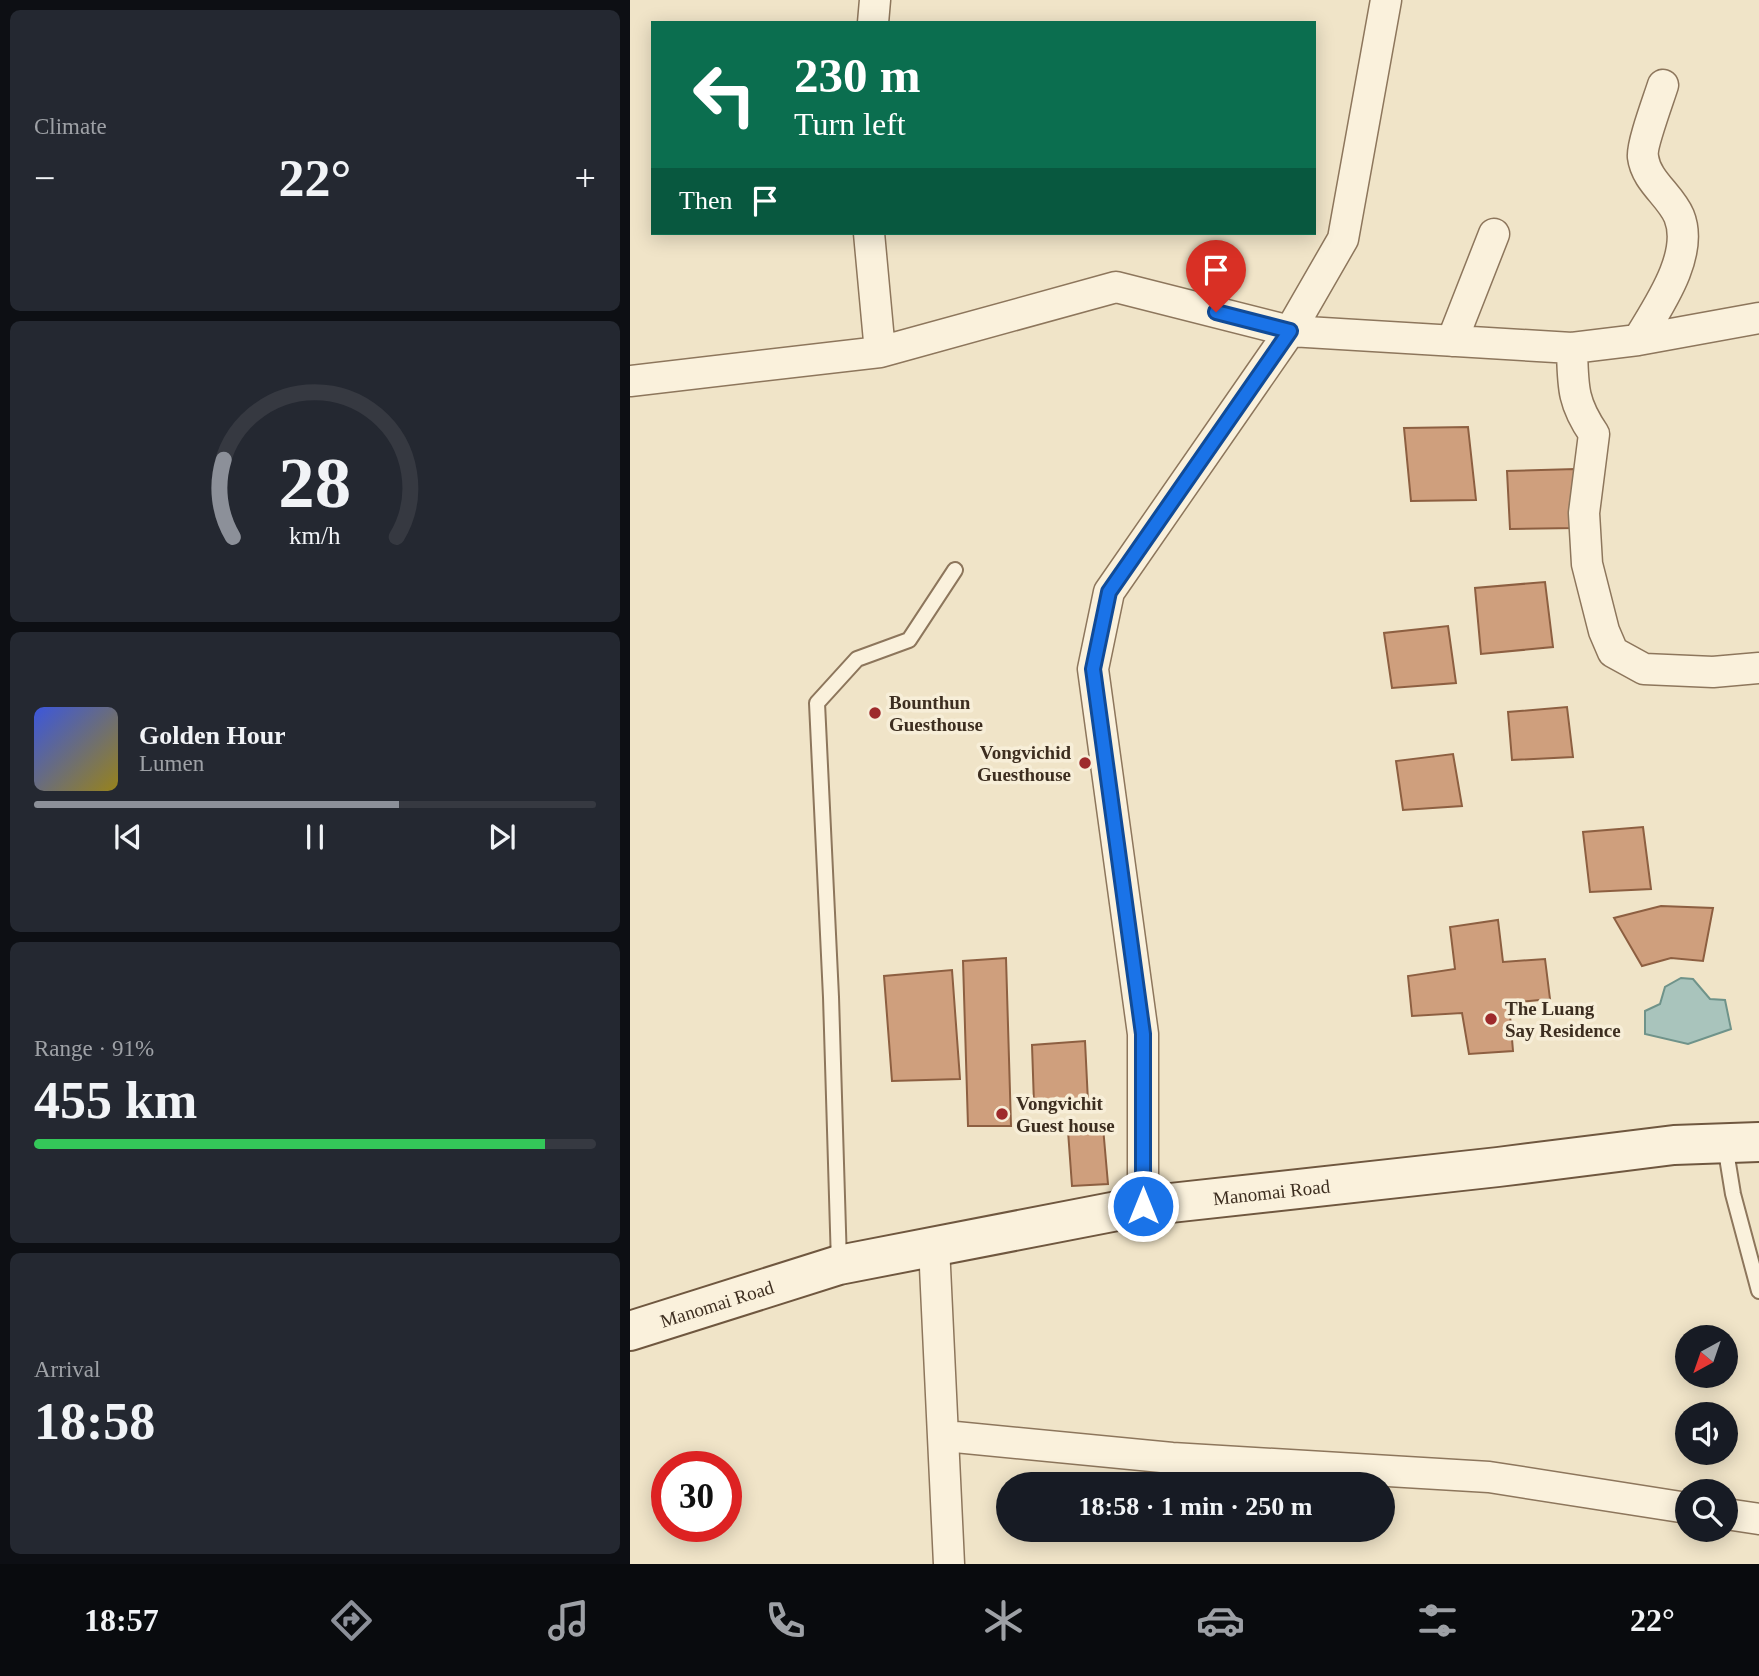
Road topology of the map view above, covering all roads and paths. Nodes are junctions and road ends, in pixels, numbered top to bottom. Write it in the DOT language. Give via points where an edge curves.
graph roads {
  1 [pos="875,0"];
  2 [pos="1386,0"];
  3 [pos="873,21"];
  4 [pos="1663,85"];
  5 [pos="1494,234"];
  6 [pos="869,235"];
  7 [pos="1759,318"];
  8 [pos="1290,331"];
  9 [pos="1638,340"];
  10 [pos="1452,341"];
  11 [pos="1572,348"];
  12 [pos="880,352"];
  13 [pos="630,380"];
  14 [pos="956,570"];
  15 [pos="1759,668"];
  16 [pos="1742,1143"];
  17 [pos="1143,1206"];
  18 [pos="934,1246"];
  19 [pos="839,1265"];
  20 [pos="1759,1291"];
  21 [pos="630,1331"];
  22 [pos="945,1436"];
  23 [pos="1675,1506"];
  24 [pos="1738,1516"];
  25 [pos="1759,1519"];
  26 [pos="949,1564"];
  1 -- 3 [label="street"];
  2 -- 8 [label="street" via="1343,239"];
  4 -- 9 [label="street" via="1642,155 1651,178 1679,216 1682,239 1675,277"];
  5 -- 10 [label="street"];
  6 -- 12 [label="street"];
  7 -- 9 [label="street"];
  8 -- 10 [label="street"];
  8 -- 12 [label="street" via="1116,287"];
  8 -- 17 [label="street" via="1109,592 1093,669 1143,1034"];
  9 -- 11 [label="street"];
  10 -- 11 [label="street"];
  11 -- 15 [label="street" via="1573,391 1594,434 1584,513 1587,564 1613,652 1644,669 1713,672"];
  12 -- 13 [label="street"];
  14 -- 19 [label="lane" via="909,640 857,659 817,703"];
  16 -- 17 [label="street, Manomai Road" via="1674,1145"];
  16 -- 20 [label="lane" via="1733,1194"];
  17 -- 18 [label="street, Manomai Road"];
  18 -- 19 [label="street, Manomai Road"];
  18 -- 22 [label="street"];
  19 -- 21 [label="street, Manomai Road"];
  22 -- 23 [label="street" via="1172,1458 1489,1477"];
  22 -- 26 [label="street"];
  24 -- 25 [label="street"];
}
